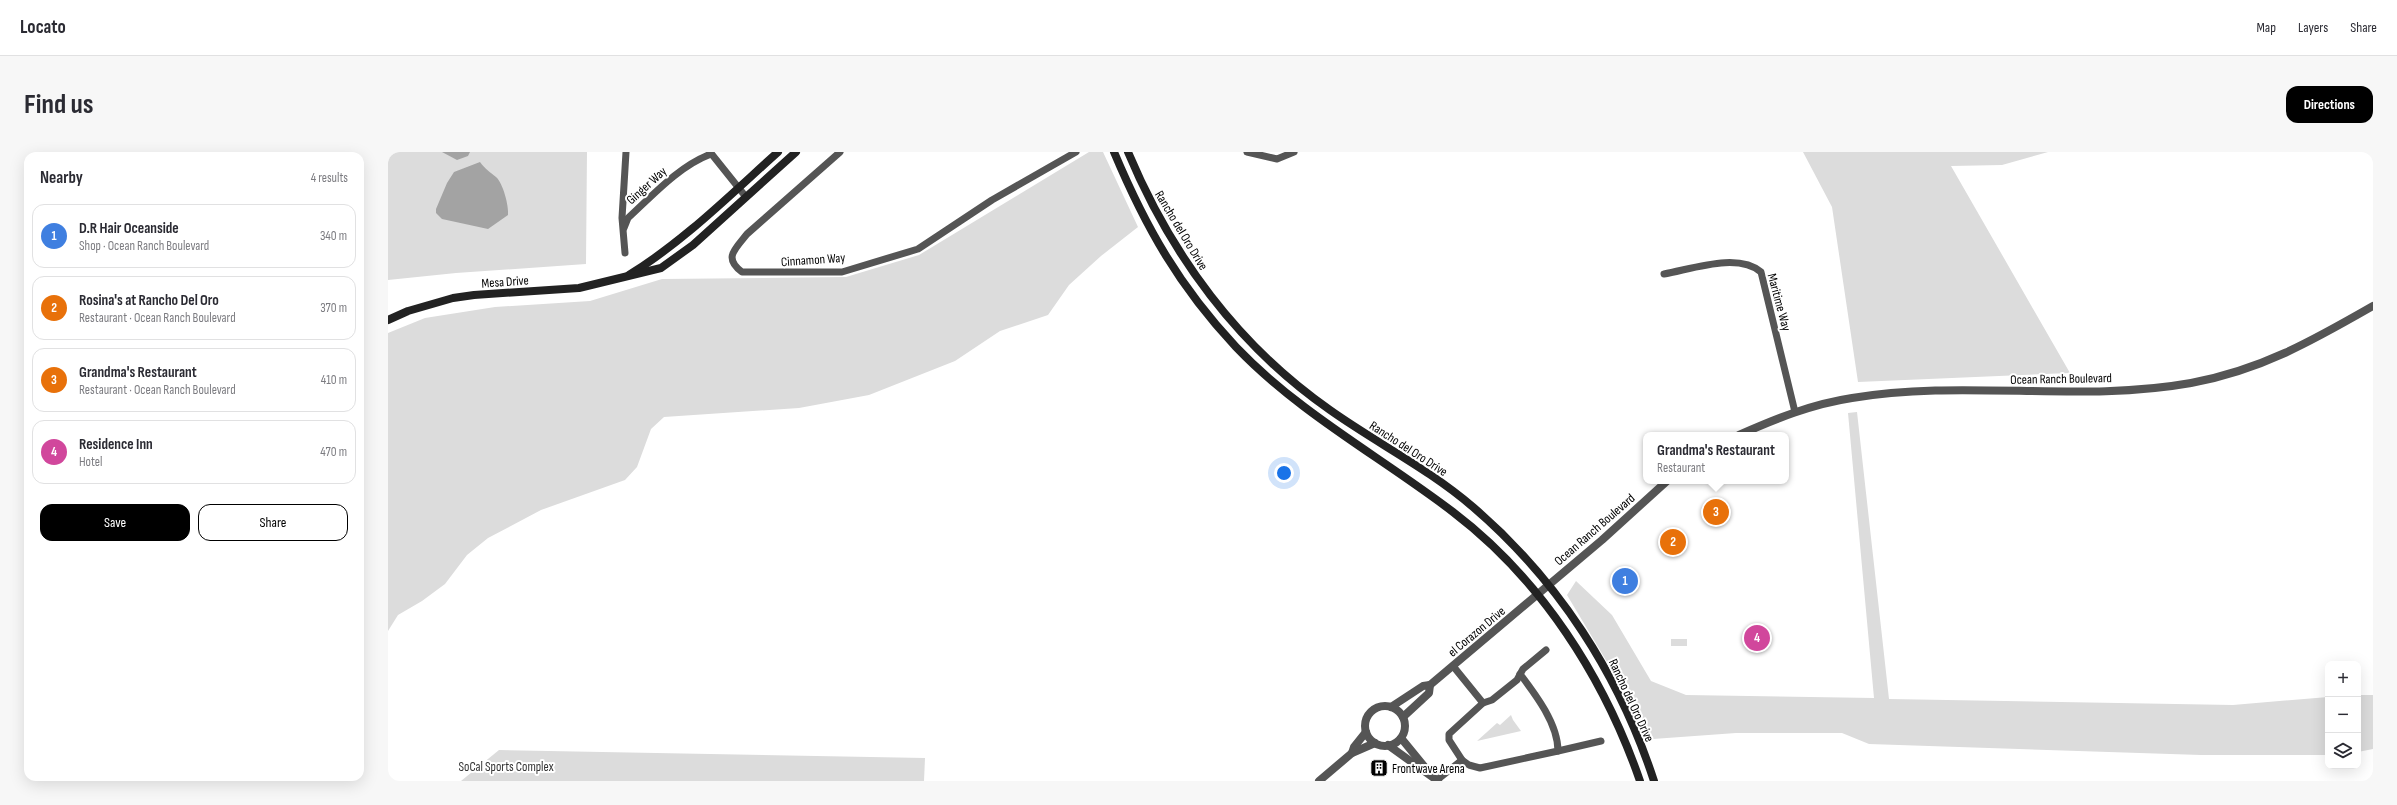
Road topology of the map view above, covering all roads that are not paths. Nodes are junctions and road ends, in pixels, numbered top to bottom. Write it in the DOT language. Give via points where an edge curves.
graph roads {
  1 [pos="626,152"];
  2 [pos="778,152"];
  3 [pos="796,152"];
  4 [pos="840,152"];
  5 [pos="1076,152"];
  6 [pos="1114,152"];
  7 [pos="1128,152"];
  8 [pos="1247,152"];
  9 [pos="1294,152"];
  10 [pos="711,153"];
  11 [pos="738,188"];
  12 [pos="746,197"];
  13 [pos="624,228"];
  14 [pos="625,253"];
  15 [pos="1664,274"];
  16 [pos="625,277"];
  17 [pos="2373,306"];
  18 [pos="388,320"];
  19 [pos="1795,412"];
  20 [pos="1746,432"];
  21 [pos="1664,484"];
  22 [pos="1549,585"];
  23 [pos="1537,595"];
  24 [pos="1546,650"];
  25 [pos="1453,666"];
  26 [pos="1520,674"];
  27 [pos="1430,685"];
  28 [pos="1483,703"];
  29 [pos="1391,707"];
  30 [pos="1403,717"];
  31 [pos="1366,732"];
  32 [pos="1401,738"];
  33 [pos="1601,741"];
  34 [pos="1375,743"];
  35 [pos="1388,745"];
  36 [pos="1558,751"];
  37 [pos="1352,753"];
  38 [pos="1462,760"];
  39 [pos="1435,779"];
  40 [pos="1319,781"];
  41 [pos="1640,781"];
  42 [pos="1654,781"];
  1 -- 13 [label="street" via="622,218"];
  2 -- 11 [label="main road, Mesa Drive"];
  3 -- 12 [label="main road, Mesa Drive"];
  4 -- 5 [label="street, Cinnamon Way" via="747,234 735,249 731,258 733,265 742,272 842,272 918,249 992,200"];
  6 -- 23 [label="main road, Rancho del Oro Drive" via="1140,213 1163,252 1198,302 1237,348 1297,402 1464,521"];
  7 -- 22 [label="main road, Rancho del Oro Drive" via="1148,197 1171,238 1206,290 1251,342 1282,372 1329,409 1424,469 1460,496 1517,548"];
  8 -- 9 [label="street" via="1277,159"];
  10 -- 11 [label="street"];
  10 -- 13 [label="street, Ginger Way" via="678,173 628,218"];
  11 -- 12 [label="street"];
  11 -- 16 [label="main road, Mesa Drive" via="664,253"];
  12 -- 16 [label="main road, Mesa Drive" via="677,258 649,273"];
  13 -- 14 [label="street"];
  15 -- 19 [label="street, Maritime Way" via="1733,262 1753,265 1761,272"];
  16 -- 18 [label="main road, Mesa Drive" via="579,288 453,298 408,311"];
  17 -- 19 [label="street, Ocean Ranch Boulevard" via="2294,351 2232,374 2190,383 2135,390 1884,394 1834,401"];
  19 -- 20 [label="street, Ocean Ranch Boulevard"];
  21 -- 22 [label="street, Ocean Ranch Boulevard"];
  22 -- 23 [label="street, Ocean Ranch Boulevard"];
  22 -- 42 [label="main road, Rancho del Oro Drive" via="1592,644 1619,694"];
  23 -- 25 [label="street, el Corazon Drive"];
  23 -- 41 [label="main road, Rancho del Oro Drive" via="1594,674 1617,721"];
  24 -- 26 [label="street"];
  25 -- 27 [label="street, el Corazon Drive"];
  25 -- 28 [label="street"];
  26 -- 28 [label="street" via="1492,700"];
  26 -- 36 [label="street" via="1533,691 1556,735"];
  27 -- 29 [label="street, el Corazon Drive" via="1423,686"];
  27 -- 30 [label="street, el Corazon Drive" via="1429,693"];
  28 -- 38 [label="street" via="1449,734 1449,740"];
  29 -- 30 [label="street"];
  29 -- 31 [label="street" via="1379,707 1370,713 1366,721"];
  30 -- 32 [label="street" via="1405,728"];
  31 -- 34 [label="street"];
  31 -- 37 [label="street"];
  32 -- 35 [label="street"];
  32 -- 39 [label="street"];
  33 -- 36 [label="street"];
  34 -- 35 [label="street"];
  34 -- 37 [label="street"];
  35 -- 39 [label="street"];
  36 -- 38 [label="street" via="1480,768"];
  37 -- 40 [label="street"];
  38 -- 39 [label="street"];
}
